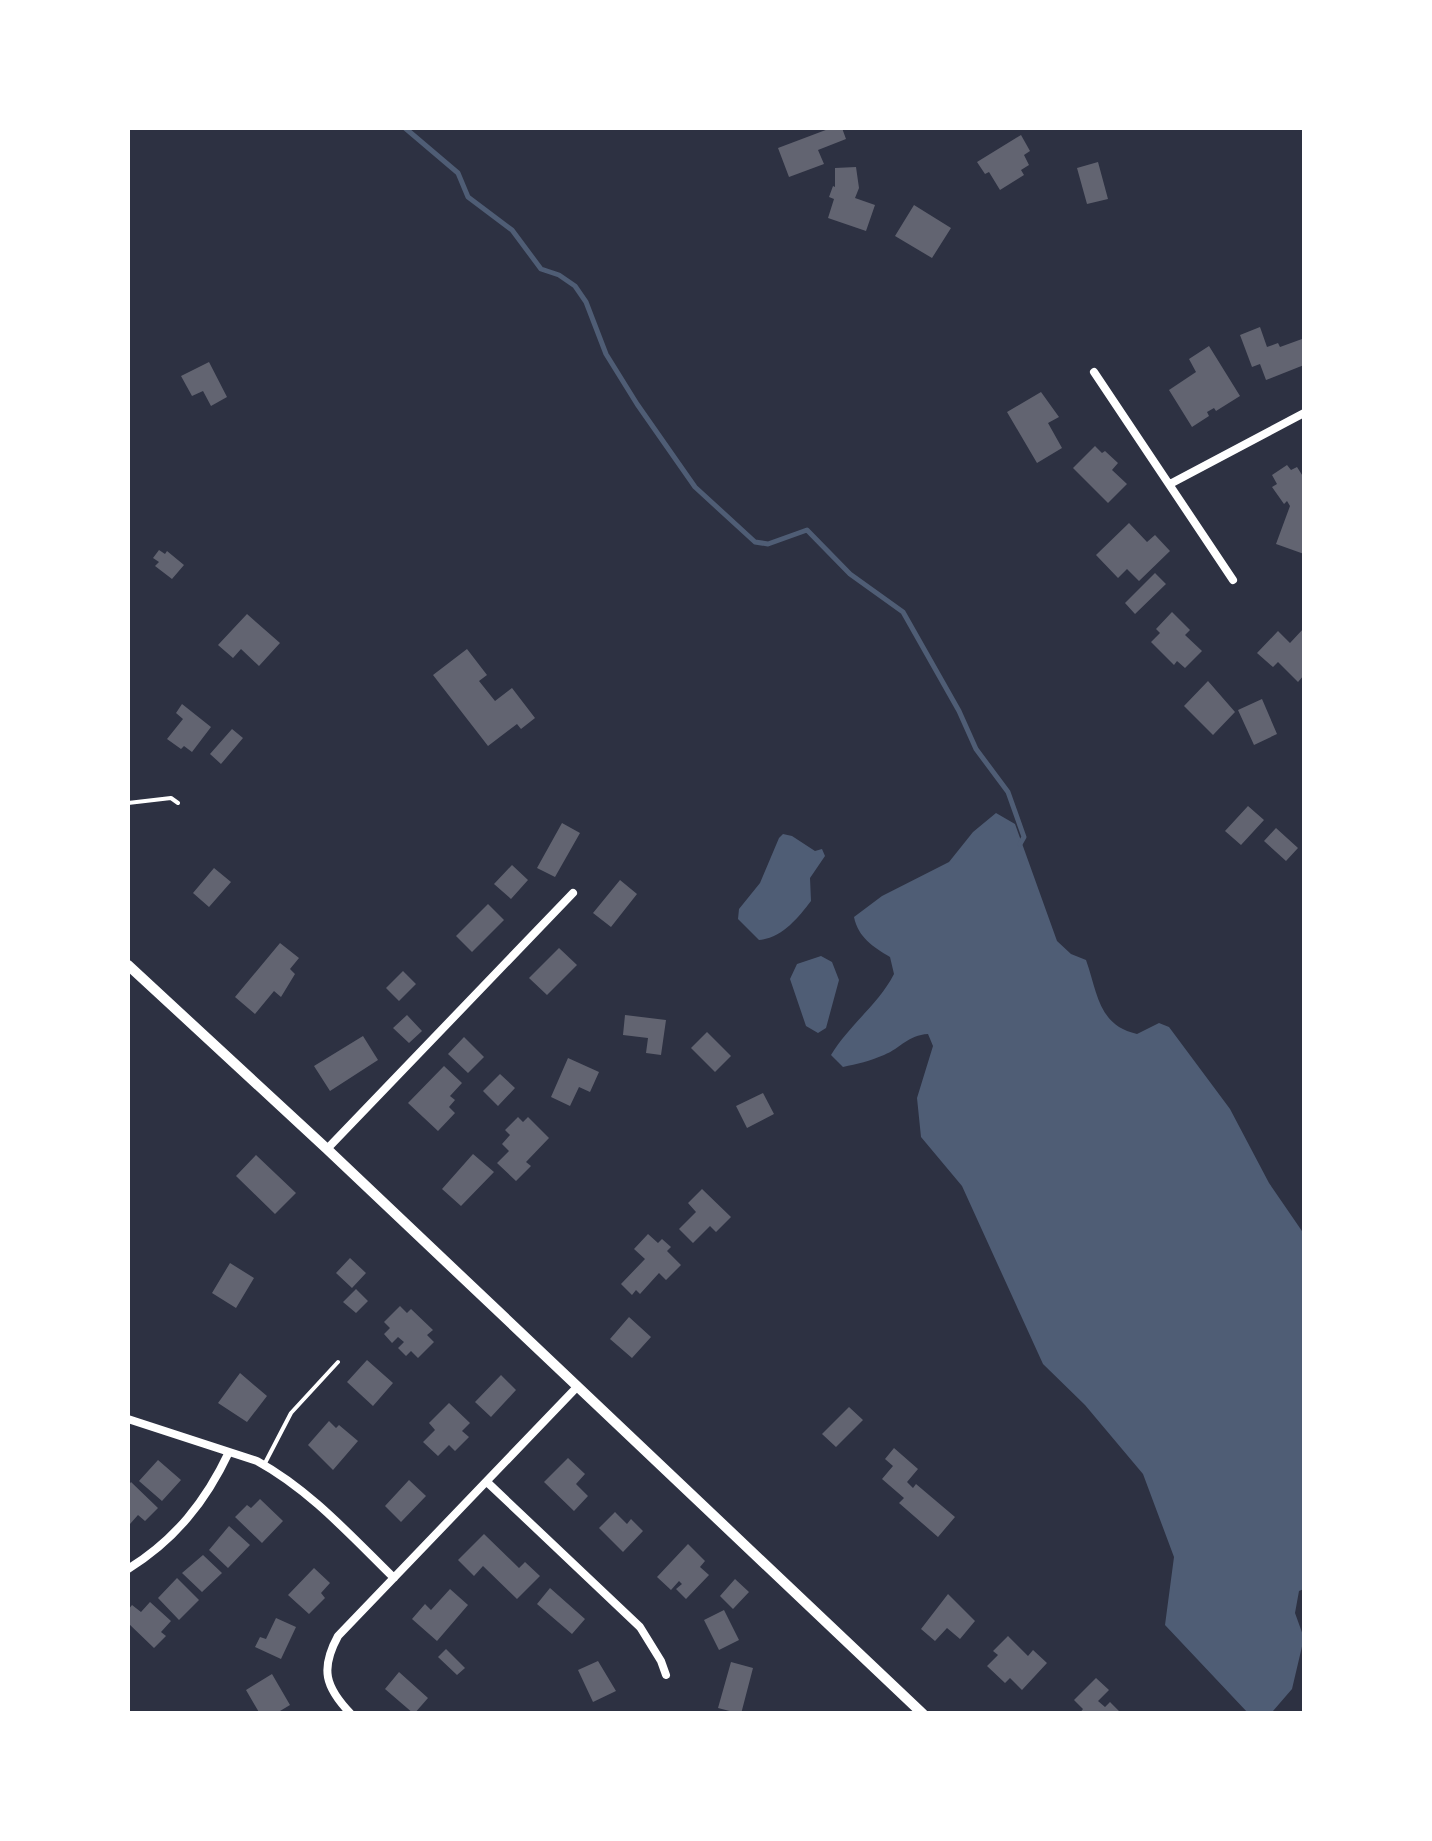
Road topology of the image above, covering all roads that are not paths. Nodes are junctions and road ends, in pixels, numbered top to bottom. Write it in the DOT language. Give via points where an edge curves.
graph roads {
  1 [pos="1094,372"];
  2 [pos="1304,413"];
  3 [pos="1170,484"];
  4 [pos="1234,580"];
  5 [pos="128,803"];
  6 [pos="178,803"];
  7 [pos="573,893"];
  8 [pos="128,964"];
  9 [pos="328,1149"];
  10 [pos="338,1362"];
  11 [pos="577,1388"];
  12 [pos="128,1420"];
  13 [pos="228,1452"];
  14 [pos="264,1465"];
  15 [pos="486,1482"];
  16 [pos="128,1569"];
  17 [pos="394,1578"];
  18 [pos="666,1675"];
  19 [pos="350,1714"];
  20 [pos="923,1714"];
  1 -- 3 [label="street"];
  2 -- 3 [label="street"];
  3 -- 4 [label="street"];
  5 -- 6 [label="lane"];
  7 -- 9 [label="street"];
  8 -- 9 [label="street"];
  9 -- 11 [label="street"];
  10 -- 14 [label="lane" via="291,1414"];
  11 -- 15 [label="street"];
  11 -- 20 [label="street"];
  12 -- 13 [label="street"];
  13 -- 14 [label="street"];
  13 -- 16 [label="street" via="187,1520"];
  14 -- 17 [label="street" via="314,1501"];
  15 -- 17 [label="street"];
  15 -- 18 [label="street" via="640,1627"];
  17 -- 19 [label="street" via="338,1636 328,1660 334,1696"];
}
